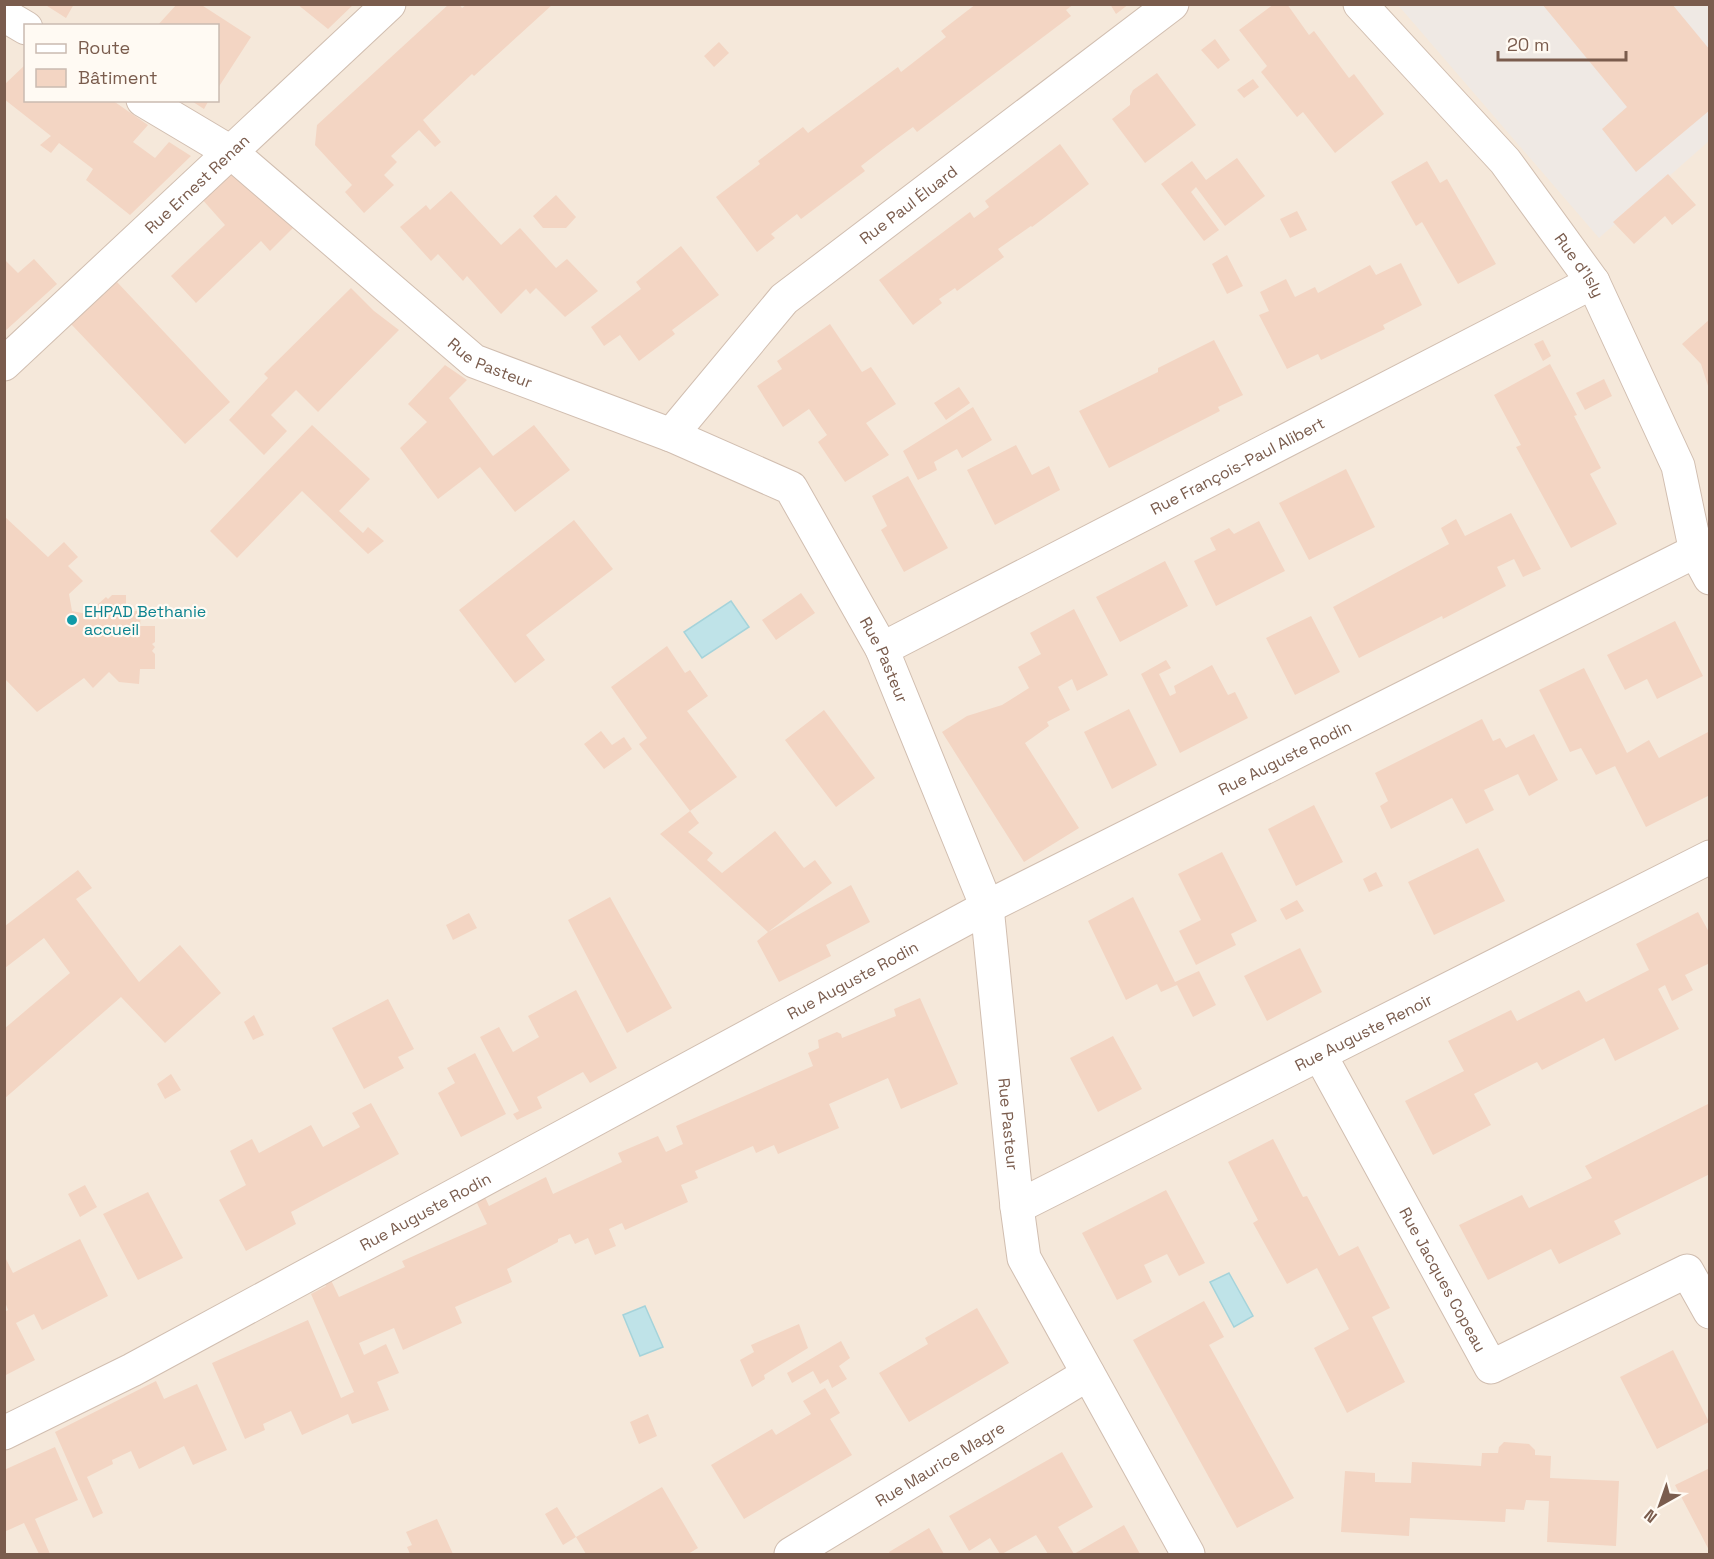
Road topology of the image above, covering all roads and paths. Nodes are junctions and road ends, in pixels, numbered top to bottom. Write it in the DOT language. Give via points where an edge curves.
graph roads {
  1 [pos="389,4"];
  2 [pos="1172,4"];
  3 [pos="1360,4"];
  4 [pos="4,15"];
  5 [pos="24,27"];
  6 [pos="146,102"];
  7 [pos="232,153"];
  8 [pos="1593,282"];
  9 [pos="4,364"];
  10 [pos="671,435"];
  11 [pos="1705,558"];
  12 [pos="882,650"];
  13 [pos="1710,857"];
  14 [pos="987,907"];
  15 [pos="1320,1055"];
  16 [pos="1017,1207"];
  17 [pos="1710,1312"];
  18 [pos="1088,1374"];
  19 [pos="4,1432"];
  20 [pos="793,1554"];
  21 [pos="1188,1554"];
  1 -- 7 [label="street, Rue Ernest Renan"];
  2 -- 10 [label="street, Rue Paul Éluard" via="784,299"];
  3 -- 8 [label="street, Rue d'Isly" via="1504,161"];
  4 -- 5 [label="street"];
  6 -- 7 [label="street, Rue Pasteur"];
  7 -- 9 [label="street, Rue Ernest Renan"];
  7 -- 10 [label="street, Rue Pasteur" via="474,361"];
  8 -- 11 [label="street, Rue d'Isly" via="1678,466"];
  8 -- 12 [label="street, Rue François-Paul Alibert"];
  10 -- 12 [label="street, Rue Pasteur" via="791,488"];
  11 -- 14 [label="street, Rue Auguste Rodin"];
  12 -- 14 [label="street, Rue Pasteur"];
  13 -- 15 [label="street, Rue Auguste Renoir"];
  14 -- 16 [label="street, Rue Pasteur"];
  14 -- 19 [label="street, Rue Auguste Rodin" via="132,1370"];
  15 -- 16 [label="street, Rue Auguste Renoir"];
  15 -- 17 [label="street, Rue Jacques Copeau" via="1491,1367 1687,1271"];
  16 -- 18 [label="street, Rue Pasteur" via="1024,1258"];
  18 -- 20 [label="street, Rue Maurice Magre"];
  18 -- 21 [label="street, Rue Pasteur"];
}
